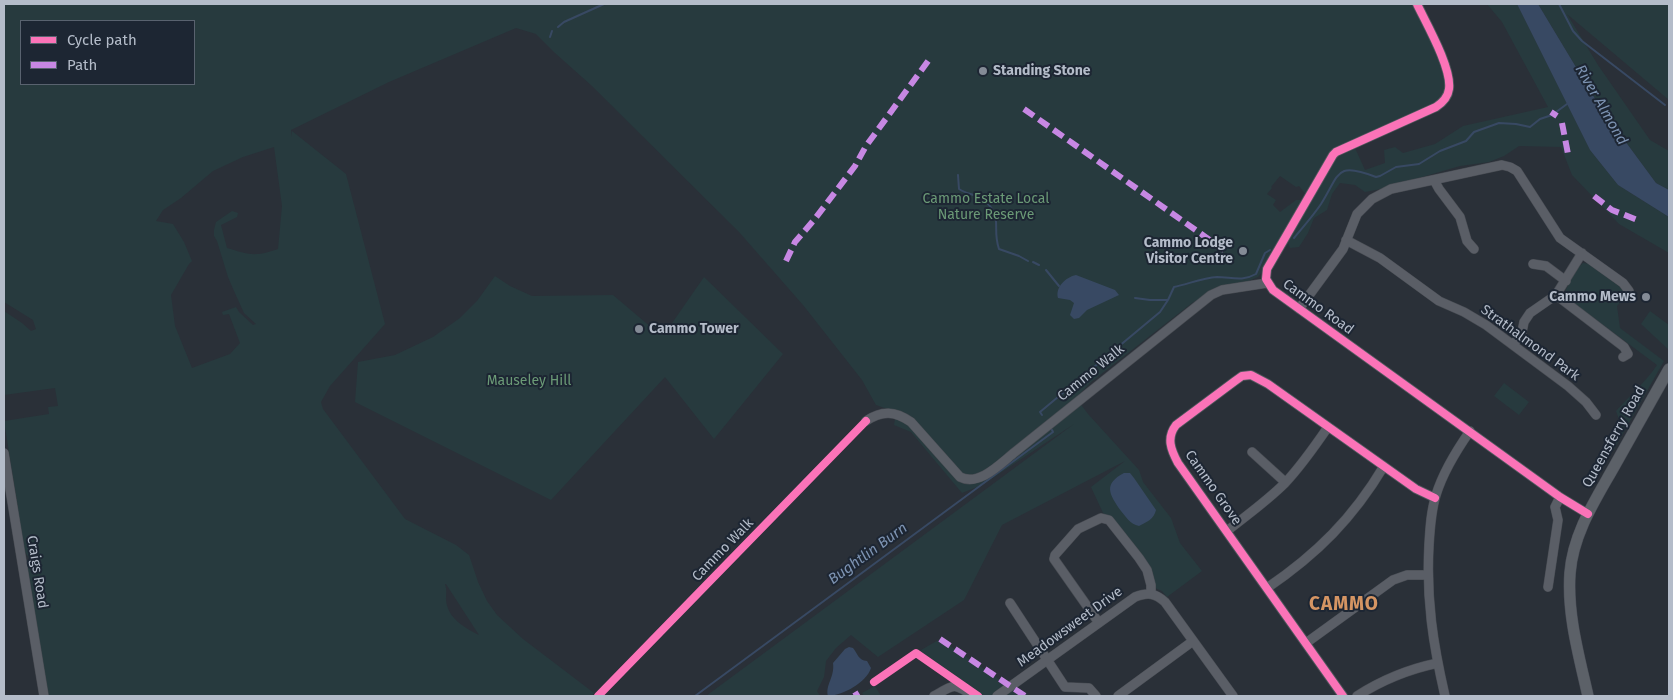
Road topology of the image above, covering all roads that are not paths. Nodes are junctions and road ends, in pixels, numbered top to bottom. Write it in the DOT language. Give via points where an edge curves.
graph roads {
  1 [pos="1417,4"];
  2 [pos="1434,180"];
  3 [pos="1346,240"];
  4 [pos="1474,249"];
  5 [pos="1582,253"];
  6 [pos="1533,264"];
  7 [pos="1627,274"];
  8 [pos="1566,281"];
  9 [pos="1621,282"];
  10 [pos="1267,283"];
  11 [pos="1629,292"];
  12 [pos="1556,295"];
  13 [pos="1300,309"];
  14 [pos="1513,345"];
  15 [pos="1623,357"];
  16 [pos="1669,371"];
  17 [pos="1586,417"];
  18 [pos="866,421"];
  19 [pos="1328,427"];
  20 [pos="1470,431"];
  21 [pos="1252,452"];
  22 [pos="4,453"];
  23 [pos="1384,466"];
  24 [pos="1285,482"];
  25 [pos="1560,496"];
  26 [pos="1435,498"];
  27 [pos="8,500"];
  28 [pos="1588,514"];
  29 [pos="1228,531"];
  30 [pos="1428,575"];
  31 [pos="1548,587"];
  32 [pos="1267,588"];
  33 [pos="1151,594"];
  34 [pos="1010,603"];
  35 [pos="1099,623"];
  36 [pos="1193,641"];
  37 [pos="1306,643"];
  38 [pos="1047,660"];
  39 [pos="1438,663"];
  40 [pos="44,696"];
  41 [pos="934,696"];
  42 [pos="973,696"];
  43 [pos="997,696"];
  44 [pos="1096,696"];
  45 [pos="1118,696"];
  46 [pos="1233,696"];
  47 [pos="1343,696"];
  48 [pos="1357,696"];
  49 [pos="1445,696"];
  50 [pos="1588,696"];
  1 -- 10 [label="street, Cammo Road" via="1447,69 1449,89 1446,97 1436,107 1333,155 1267,269"];
  2 -- 3 [label="street" via="1391,189 1372,200 1357,214"];
  2 -- 4 [label="street" via="1460,217 1467,241"];
  2 -- 5 [label="street" via="1494,166 1510,166 1522,178 1560,238"];
  3 -- 13 [label="street"];
  3 -- 14 [label="street, Strathalmond Park" via="1380,258 1439,301 1486,325"];
  5 -- 8 [label="street"];
  5 -- 9 [label="street"];
  6 -- 8 [label="street" via="1546,266"];
  7 -- 9 [label="street"];
  8 -- 12 [label="street"];
  9 -- 11 [label="street"];
  10 -- 13 [label="street, Cammo Road"];
  10 -- 18 [label="street, Cammo Walk" via="1222,290 1211,295 1015,452 980,476 960,477 904,417 881,413"];
  12 -- 14 [label="street" via="1530,313"];
  12 -- 15 [label="street" via="1624,347 1628,354"];
  13 -- 20 [label="street, Cammo Road"];
  14 -- 17 [label="street, Strathalmond Park" via="1586,402 1594,412"];
  16 -- 28 [label="main road, Queensferry Road"];
  19 -- 23 [label="street, Cammo Grove"];
  19 -- 24 [label="street"];
  19 -- 29 [label="street, Cammo Grove" via="1251,374 1242,376 1176,425 1170,435 1171,449"];
  20 -- 25 [label="street, Cammo Road"];
  20 -- 26 [label="street" via="1451,460"];
  21 -- 24 [label="street"];
  22 -- 27 [label="street, Craigs Road"];
  23 -- 26 [label="street, Cammo Grove"];
  23 -- 32 [label="street" via="1368,492 1334,534"];
  24 -- 29 [label="street"];
  25 -- 28 [label="street, Cammo Road"];
  25 -- 31 [label="street" via="1555,507 1558,520"];
  26 -- 30 [label="street"];
  27 -- 40 [label="street, Craigs Road"];
  28 -- 50 [label="main road, Queensferry Road" via="1570,570 1573,624"];
  29 -- 32 [label="street, Cammo Grove"];
  30 -- 37 [label="street" via="1407,575 1393,580"];
  30 -- 39 [label="street" via="1430,617"];
  32 -- 37 [label="street, Cammo Grove"];
  33 -- 35 [label="street, Meadowsweet Drive" via="1135,597"];
  33 -- 35 [label="street" via="1147,570 1109,520 1101,518 1078,530 1054,559"];
  33 -- 36 [label="street" via="1165,602"];
  34 -- 38 [label="street"];
  35 -- 38 [label="street, Meadowsweet Drive"];
  36 -- 45 [label="street"];
  36 -- 46 [label="street"];
  37 -- 47 [label="street, Cammo Grove"];
  38 -- 43 [label="street, Meadowsweet Drive"];
  38 -- 44 [label="street" via="1065,687 1089,688"];
  39 -- 48 [label="street" via="1384,680"];
  39 -- 49 [label="street"];
  41 -- 42 [label="street" via="949,687 959,686"];
}
